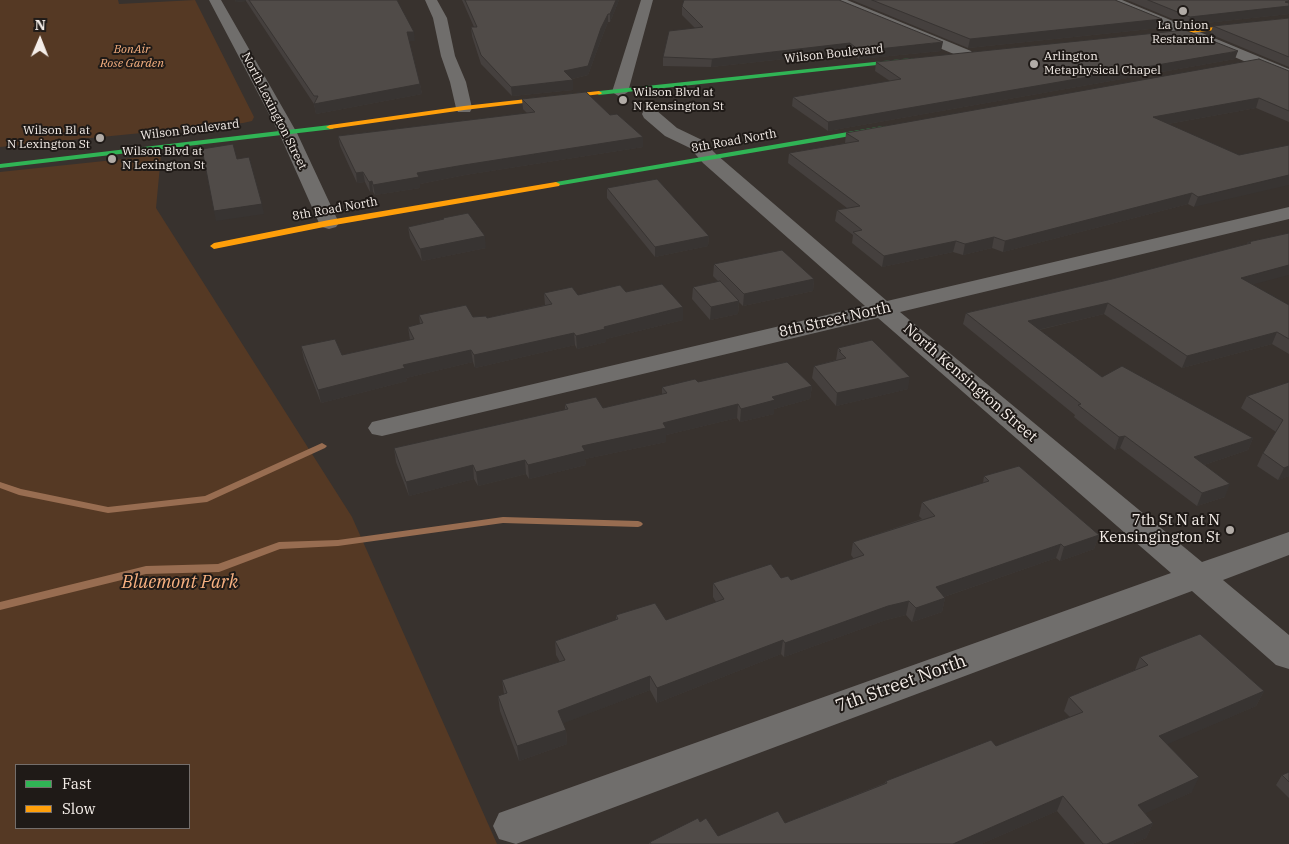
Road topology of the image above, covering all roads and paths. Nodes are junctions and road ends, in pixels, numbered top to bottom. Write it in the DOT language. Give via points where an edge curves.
graph roads {
  1 [pos="215,0"];
  2 [pos="430,0"];
  3 [pos="648,0"];
  4 [pos="836,0"];
  5 [pos="1111,0"];
  6 [pos="1289,20"];
  7 [pos="1187,31"];
  8 [pos="1142,36"];
  9 [pos="970,53"];
  10 [pos="1259,62"];
  11 [pos="1234,66"];
  12 [pos="1289,75"];
  13 [pos="620,92"];
  14 [pos="464,108"];
  15 [pos="650,114"];
  16 [pos="893,127"];
  17 [pos="286,129"];
  18 [pos="6,154"];
  19 [pos="710,159"];
  20 [pos="3,165"];
  21 [pos="1289,213"];
  22 [pos="329,223"];
  23 [pos="214,246"];
  24 [pos="882,309"];
  25 [pos="382,428"];
  26 [pos="1289,543"];
  27 [pos="1198,576"];
  28 [pos="1289,655"];
  29 [pos="514,826"];
  1 -- 17 [label="street, North Lexington Street"];
  2 -- 14 [label="street" via="440,18"];
  3 -- 13 [label="street"];
  4 -- 9 [label="street"];
  5 -- 7 [label="street"];
  6 -- 7 [label="main road"];
  7 -- 8 [label="main road"];
  7 -- 10 [label="street"];
  9 -- 13 [label="main road, Wilson Boulevard"];
  10 -- 11 [label="main road"];
  10 -- 12 [label="street"];
  13 -- 14 [label="main road, Wilson Boulevard"];
  14 -- 17 [label="main road, Wilson Boulevard"];
  15 -- 19 [label="street, North Kensington Street" via="671,132 696,144"];
  16 -- 19 [label="main road, 8th Road North"];
  17 -- 18 [label="main road, Wilson Boulevard"];
  17 -- 20 [label="main road, Wilson Boulevard"];
  17 -- 22 [label="street, North Lexington Street"];
  19 -- 22 [label="main road, 8th Road North"];
  19 -- 24 [label="street, North Kensington Street"];
  21 -- 24 [label="street, 8th Street North"];
  22 -- 23 [label="main road, 8th Road North"];
  24 -- 25 [label="street, 8th Street North"];
  24 -- 27 [label="street, North Kensington Street"];
  26 -- 27 [label="street, 7th Street North"];
  27 -- 28 [label="street, North Kensington Street"];
  27 -- 29 [label="street, 7th Street North"];
}
